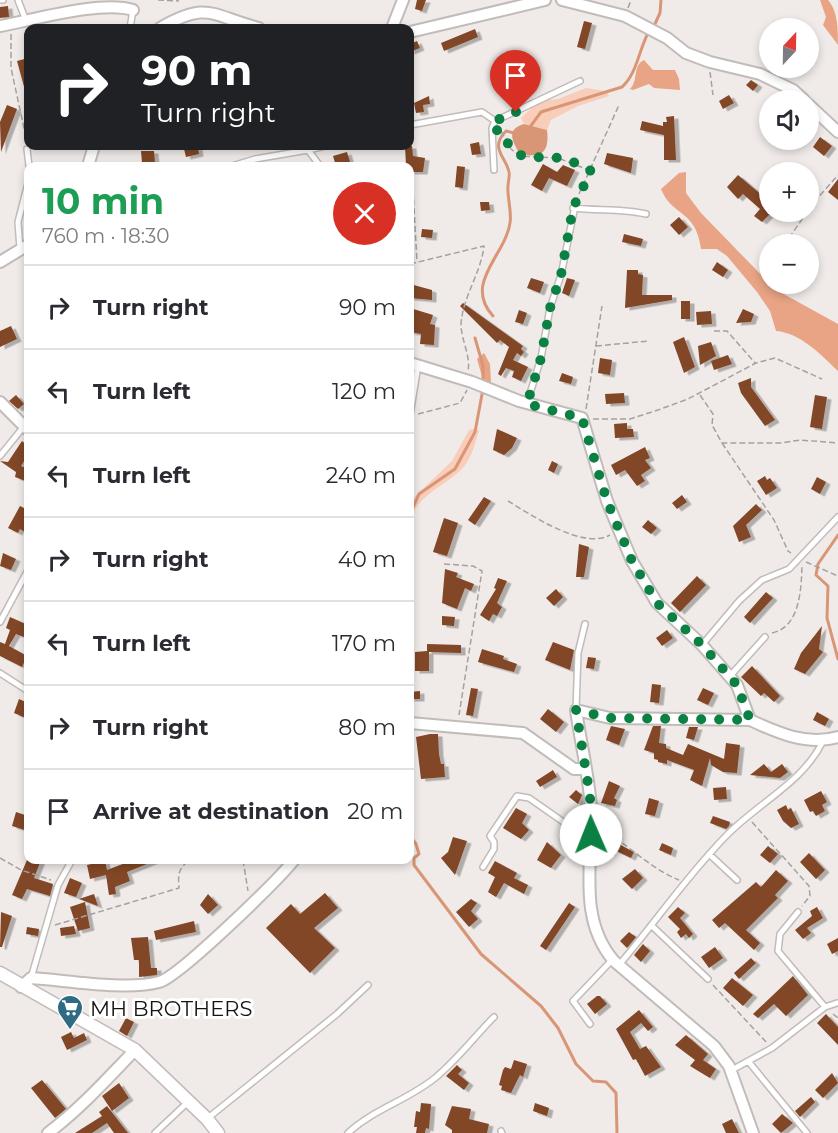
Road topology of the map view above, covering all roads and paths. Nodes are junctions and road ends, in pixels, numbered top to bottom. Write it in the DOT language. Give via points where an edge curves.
graph roads {
  1 [pos="18,0"];
  2 [pos="158,0"];
  3 [pos="403,0"];
  4 [pos="545,0"];
  5 [pos="562,0"];
  6 [pos="179,1"];
  7 [pos="133,10"];
  8 [pos="25,18"];
  9 [pos="131,24"];
  10 [pos="164,24"];
  11 [pos="249,24"];
  12 [pos="394,24"];
  13 [pos="5,25"];
  14 [pos="414,31"];
  15 [pos="712,63"];
  16 [pos="580,81"];
  17 [pos="793,90"];
  18 [pos="713,95"];
  19 [pos="619,105"];
  20 [pos="819,114"];
  21 [pos="495,121"];
  22 [pos="414,124"];
  23 [pos="492,128"];
  24 [pos="838,132"];
  25 [pos="24,134"];
  26 [pos="308,150"];
  27 [pos="245,162"];
  28 [pos="317,162"];
  29 [pos="494,170"];
  30 [pos="591,171"];
  31 [pos="838,175"];
  32 [pos="819,197"];
  33 [pos="24,199"];
  34 [pos="576,201"];
  35 [pos="414,208"];
  36 [pos="573,208"];
  37 [pos="646,214"];
  38 [pos="24,247"];
  39 [pos="0,262"];
  40 [pos="414,263"];
  41 [pos="417,263"];
  42 [pos="602,306"];
  43 [pos="714,331"];
  44 [pos="650,342"];
  45 [pos="595,346"];
  46 [pos="756,363"];
  47 [pos="414,364"];
  48 [pos="822,379"];
  49 [pos="469,381"];
  50 [pos="699,394"];
  51 [pos="0,402"];
  52 [pos="527,404"];
  53 [pos="414,414"];
  54 [pos="583,420"];
  55 [pos="24,425"];
  56 [pos="24,431"];
  57 [pos="722,443"];
  58 [pos="838,443"];
  59 [pos="0,456"];
  60 [pos="508,501"];
  61 [pos="838,517"];
  62 [pos="618,530"];
  63 [pos="797,558"];
  64 [pos="444,564"];
  65 [pos="838,576"];
  66 [pos="24,577"];
  67 [pos="0,622"];
  68 [pos="585,624"];
  69 [pos="765,637"];
  70 [pos="702,645"];
  71 [pos="0,673"];
  72 [pos="730,676"];
  73 [pos="24,688"];
  74 [pos="576,710"];
  75 [pos="750,720"];
  76 [pos="414,723"];
  77 [pos="458,728"];
  78 [pos="838,737"];
  79 [pos="823,741"];
  80 [pos="585,769"];
  81 [pos="748,817"];
  82 [pos="591,830"];
  83 [pos="709,854"];
  84 [pos="0,858"];
  85 [pos="70,864"];
  86 [pos="185,864"];
  87 [pos="244,864"];
  88 [pos="290,864"];
  89 [pos="483,867"];
  90 [pos="737,880"];
  91 [pos="59,882"];
  92 [pos="685,884"];
  93 [pos="250,903"];
  94 [pos="798,912"];
  95 [pos="46,926"];
  96 [pos="652,926"];
  97 [pos="616,962"];
  98 [pos="0,973"];
  99 [pos="708,979"];
  100 [pos="26,982"];
  101 [pos="368,985"];
  102 [pos="837,1003"];
  103 [pos="825,1007"];
  104 [pos="494,1017"];
  105 [pos="590,1024"];
  106 [pos="772,1048"];
  107 [pos="135,1050"];
  108 [pos="748,1061"];
  109 [pos="730,1071"];
  110 [pos="189,1101"];
  111 [pos="207,1119"];
  112 [pos="48,1133"];
  113 [pos="155,1133"];
  114 [pos="218,1133"];
  115 [pos="348,1133"];
  116 [pos="753,1133"];
  117 [pos="807,1133"];
  1 -- 8 [label="lane"];
  2 -- 6 [label="path"];
  3 -- 12 [label="street"];
  4 -- 14 [label="street"];
  5 -- 15 [label="street" via="625,16 686,53"];
  7 -- 8 [label="street" via="105,3"];
  7 -- 9 [label="lane"];
  8 -- 13 [label="street"];
  10 -- 11 [label="street" via="179,11 206,6"];
  13 -- 25 [label="path"];
  15 -- 17 [label="street" via="760,74"];
  15 -- 18 [label="path"];
  16 -- 21 [label="lane"];
  19 -- 30 [label="path"];
  20 -- 24 [label="street"];
  21 -- 22 [label="lane" via="482,112"];
  21 -- 23 [label="lane"];
  23 -- 29 [label="lane"];
  23 -- 30 [label="path" via="503,133 520,156 558,158"];
  26 -- 27 [label="lane"];
  26 -- 28 [label="lane"];
  30 -- 34 [label="path"];
  31 -- 32 [label="path"];
  33 -- 38 [label="lane" via="18,222"];
  34 -- 36 [label="lane"];
  35 -- 41 [label="path"];
  36 -- 37 [label="lane"];
  36 -- 52 [label="lane" via="561,275"];
  38 -- 39 [label="street"];
  40 -- 41 [label="path"];
  41 -- 49 [label="path" via="484,246 462,316"];
  42 -- 45 [label="path"];
  43 -- 46 [label="path" via="727,331"];
  44 -- 45 [label="path"];
  45 -- 54 [label="path"];
  46 -- 48 [label="path" via="775,358"];
  46 -- 50 [label="path"];
  47 -- 49 [label="street"];
  49 -- 52 [label="street"];
  49 -- 53 [label="path" via="460,403"];
  50 -- 54 [label="path" via="630,419"];
  50 -- 57 [label="path" via="713,414 712,425"];
  51 -- 55 [label="street"];
  52 -- 54 [label="street"];
  54 -- 62 [label="street"];
  56 -- 59 [label="lane"];
  57 -- 58 [label="path"];
  57 -- 63 [label="path" via="774,520 788,550"];
  60 -- 62 [label="path" via="549,526 578,535 595,539"];
  61 -- 63 [label="lane"];
  62 -- 70 [label="street" via="657,603"];
  63 -- 70 [label="lane" via="789,569 762,580 739,601"];
  64 -- 77 [label="path" via="473,566 482,571"];
  65 -- 69 [label="path" via="802,560 802,585 793,618 781,631"];
  66 -- 67 [label="lane"];
  68 -- 74 [label="lane" via="578,653"];
  69 -- 72 [label="lane"];
  70 -- 72 [label="street"];
  71 -- 73 [label="lane"];
  72 -- 75 [label="street"];
  74 -- 75 [label="street" via="610,718"];
  74 -- 80 [label="street"];
  75 -- 79 [label="street" via="784,735"];
  76 -- 77 [label="street"];
  77 -- 80 [label="street" via="530,735 574,769"];
  78 -- 79 [label="street"];
  79 -- 81 [label="lane" via="816,757"];
  80 -- 82 [label="street"];
  81 -- 83 [label="lane"];
  81 -- 94 [label="path" via="809,886 810,896"];
  82 -- 89 [label="lane" via="582,835 529,798 517,796 490,836 494,849"];
  82 -- 92 [label="path" via="615,837 642,859"];
  82 -- 97 [label="street" via="593,926 602,947"];
  83 -- 90 [label="lane"];
  83 -- 92 [label="lane"];
  84 -- 91 [label="path" via="21,870"];
  85 -- 91 [label="lane"];
  86 -- 95 [label="path" via="177,876 179,888"];
  87 -- 93 [label="path"];
  88 -- 93 [label="street"];
  91 -- 95 [label="lane"];
  92 -- 96 [label="lane"];
  93 -- 100 [label="street" via="161,982"];
  94 -- 103 [label="lane" via="780,934 778,951"];
  95 -- 100 [label="lane"];
  96 -- 97 [label="lane"];
  96 -- 99 [label="lane"];
  97 -- 105 [label="lane" via="573,1001"];
  97 -- 109 [label="street" via="714,1046"];
  98 -- 100 [label="street"];
  99 -- 106 [label="path"];
  100 -- 107 [label="street"];
  101 -- 111 [label="lane"];
  102 -- 103 [label="lane"];
  103 -- 106 [label="lane"];
  104 -- 115 [label="lane" via="435,1078"];
  106 -- 108 [label="lane"];
  107 -- 110 [label="street"];
  107 -- 112 [label="street" via="85,1099 78,1111"];
  108 -- 109 [label="lane"];
  108 -- 117 [label="lane"];
  109 -- 116 [label="street"];
  110 -- 111 [label="street"];
  110 -- 113 [label="lane"];
  111 -- 114 [label="street"];
}
